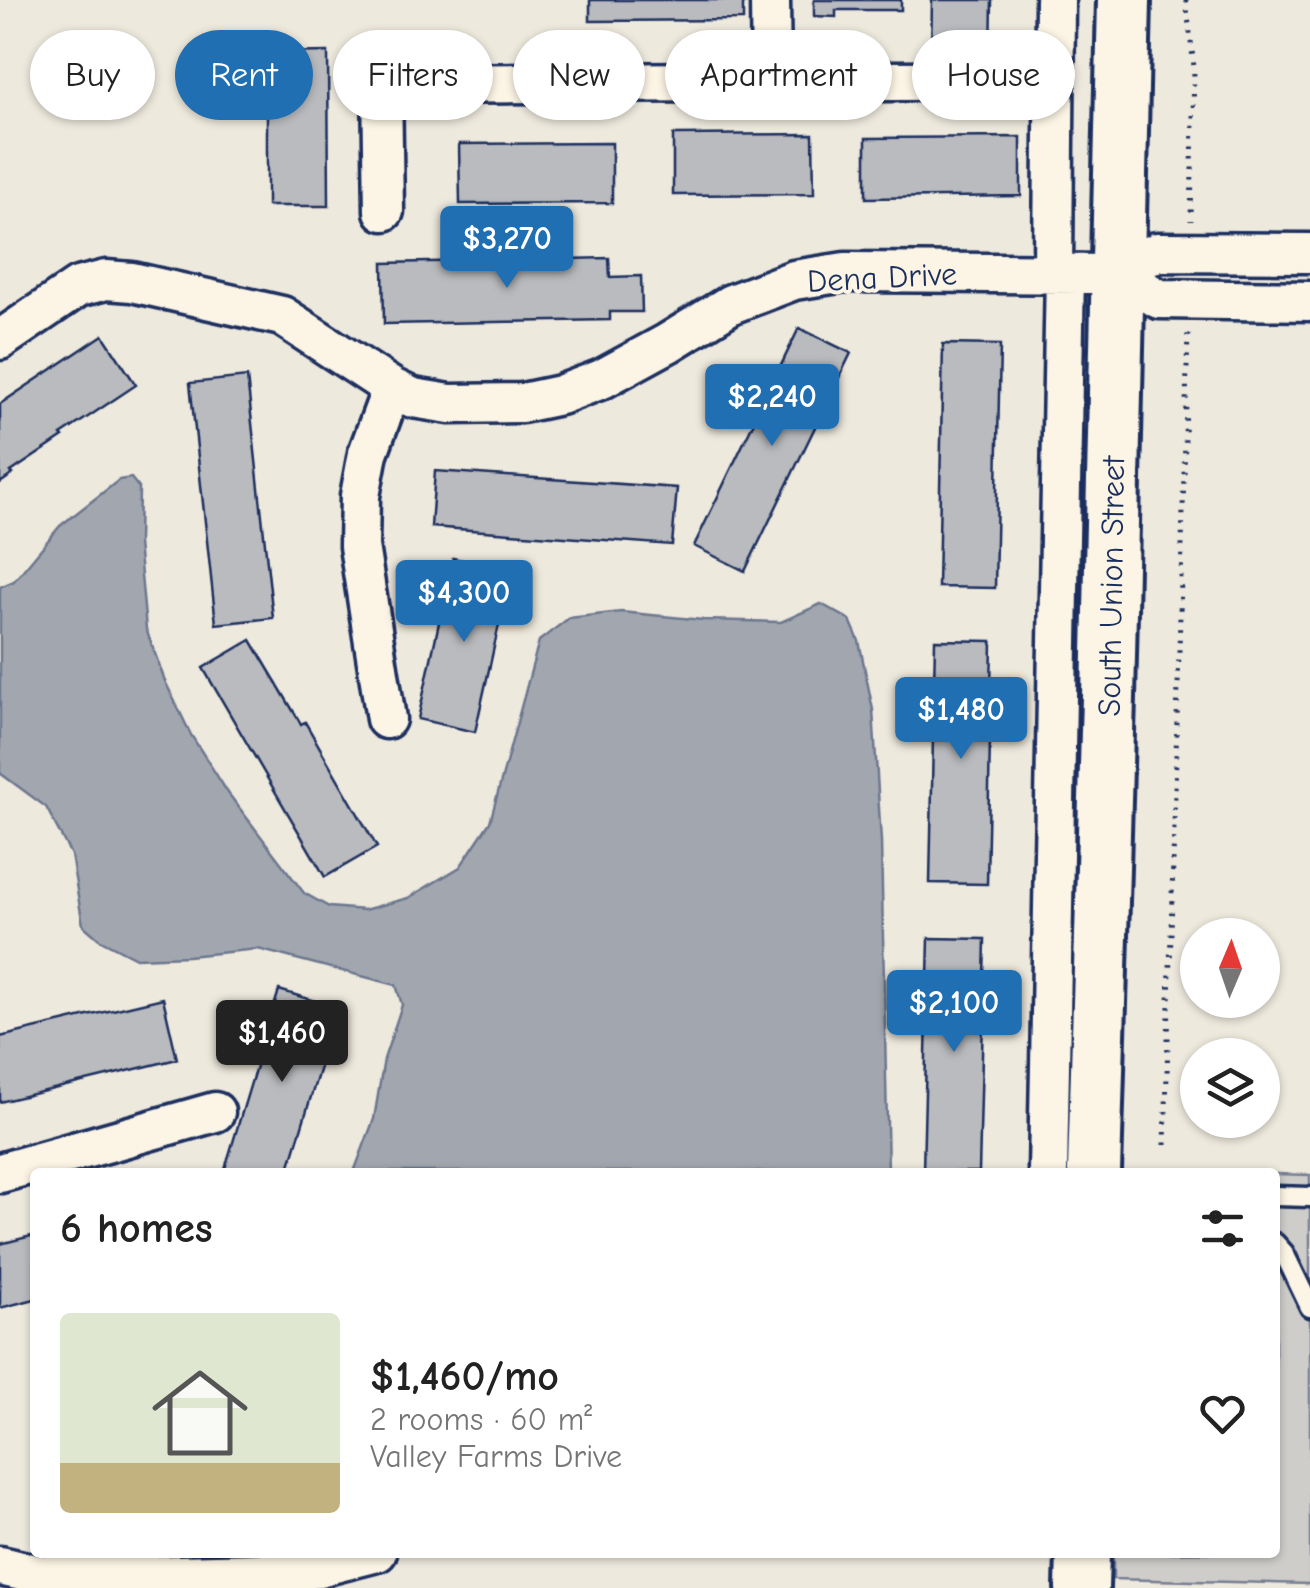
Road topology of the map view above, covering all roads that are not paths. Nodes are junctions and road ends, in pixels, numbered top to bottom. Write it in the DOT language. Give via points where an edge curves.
graph roads {
  1 [pos="770,0"];
  2 [pos="1055,0"];
  3 [pos="1124,0"];
  4 [pos="770,30"];
  5 [pos="1055,30"];
  6 [pos="665,83"];
  7 [pos="1056,120"];
  8 [pos="384,211"];
  9 [pos="1310,253"];
  10 [pos="1059,273"];
  11 [pos="1118,274"];
  12 [pos="1310,301"];
  13 [pos="0,340"];
  14 [pos="392,388"];
  15 [pos="386,719"];
  16 [pos="215,1112"];
  17 [pos="1048,1168"];
  18 [pos="1094,1168"];
  19 [pos="0,1173"];
  20 [pos="1280,1196"];
  21 [pos="1310,1197"];
  22 [pos="1280,1249"];
  23 [pos="1310,1307"];
  24 [pos="354,1558"];
  25 [pos="1083,1558"];
  26 [pos="0,1566"];
  27 [pos="1082,1588"];
  1 -- 4 [label="street"];
  2 -- 5 [label="street, South Union Street"];
  3 -- 11 [label="street, South Union Street"];
  6 -- 8 [label="street" via="382,84"];
  7 -- 10 [label="street, South Union Street"];
  9 -- 11 [label="street" via="1157,252"];
  10 -- 11 [label="street, Dena Drive"];
  10 -- 14 [label="street, Dena Drive" via="846,272 794,280 731,304 602,379 560,395 450,404"];
  10 -- 17 [label="street, South Union Street"];
  11 -- 12 [label="street" via="1159,300"];
  11 -- 18 [label="street, South Union Street"];
  13 -- 14 [label="street, Dena Drive" via="78,287 132,282 282,316"];
  14 -- 15 [label="street" via="360,496 360,546"];
  16 -- 19 [label="street"];
  20 -- 21 [label="lane"];
  22 -- 23 [label="lane"];
  24 -- 26 [label="street" via="299,1572 96,1577"];
  25 -- 27 [label="street"];
}
